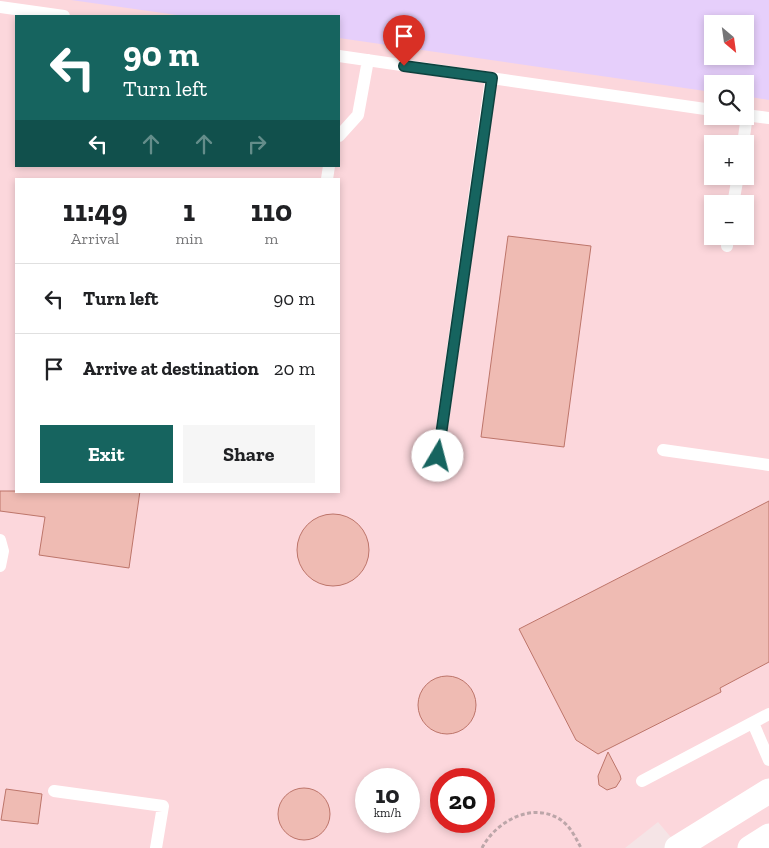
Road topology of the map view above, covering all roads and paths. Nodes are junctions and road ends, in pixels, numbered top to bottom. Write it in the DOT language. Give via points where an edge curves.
graph roads {
  1 [pos="0,7"];
  2 [pos="57,15"];
  3 [pos="340,56"];
  4 [pos="368,60"];
  5 [pos="492,78"];
  6 [pos="704,109"];
  7 [pos="754,116"];
  8 [pos="769,118"];
  9 [pos="340,135"];
  10 [pos="663,450"];
  11 [pos="438,456"];
  12 [pos="769,465"];
  13 [pos="0,540"];
  14 [pos="0,566"];
  15 [pos="769,714"];
  16 [pos="752,722"];
  17 [pos="769,760"];
  18 [pos="642,781"];
  19 [pos="54,791"];
  20 [pos="769,791"];
  21 [pos="769,836"];
  22 [pos="156,848"];
  23 [pos="482,848"];
  24 [pos="581,848"];
  25 [pos="677,848"];
  26 [pos="750,848"];
  1 -- 2 [label="lane"];
  3 -- 4 [label="lane"];
  4 -- 5 [label="lane"];
  4 -- 9 [label="lane" via="358,115"];
  5 -- 6 [label="lane"];
  5 -- 11 [label="lane"];
  7 -- 8 [label="lane"];
  10 -- 12 [label="lane"];
  13 -- 14 [label="lane" via="3,551"];
  15 -- 16 [label="lane"];
  16 -- 17 [label="lane"];
  16 -- 18 [label="lane"];
  19 -- 22 [label="lane" via="163,806"];
  20 -- 25 [label="street"];
  21 -- 26 [label="street"];
  23 -- 24 [label="path" via="510,820 523,813 536,812 562,820 576,836"];
}
